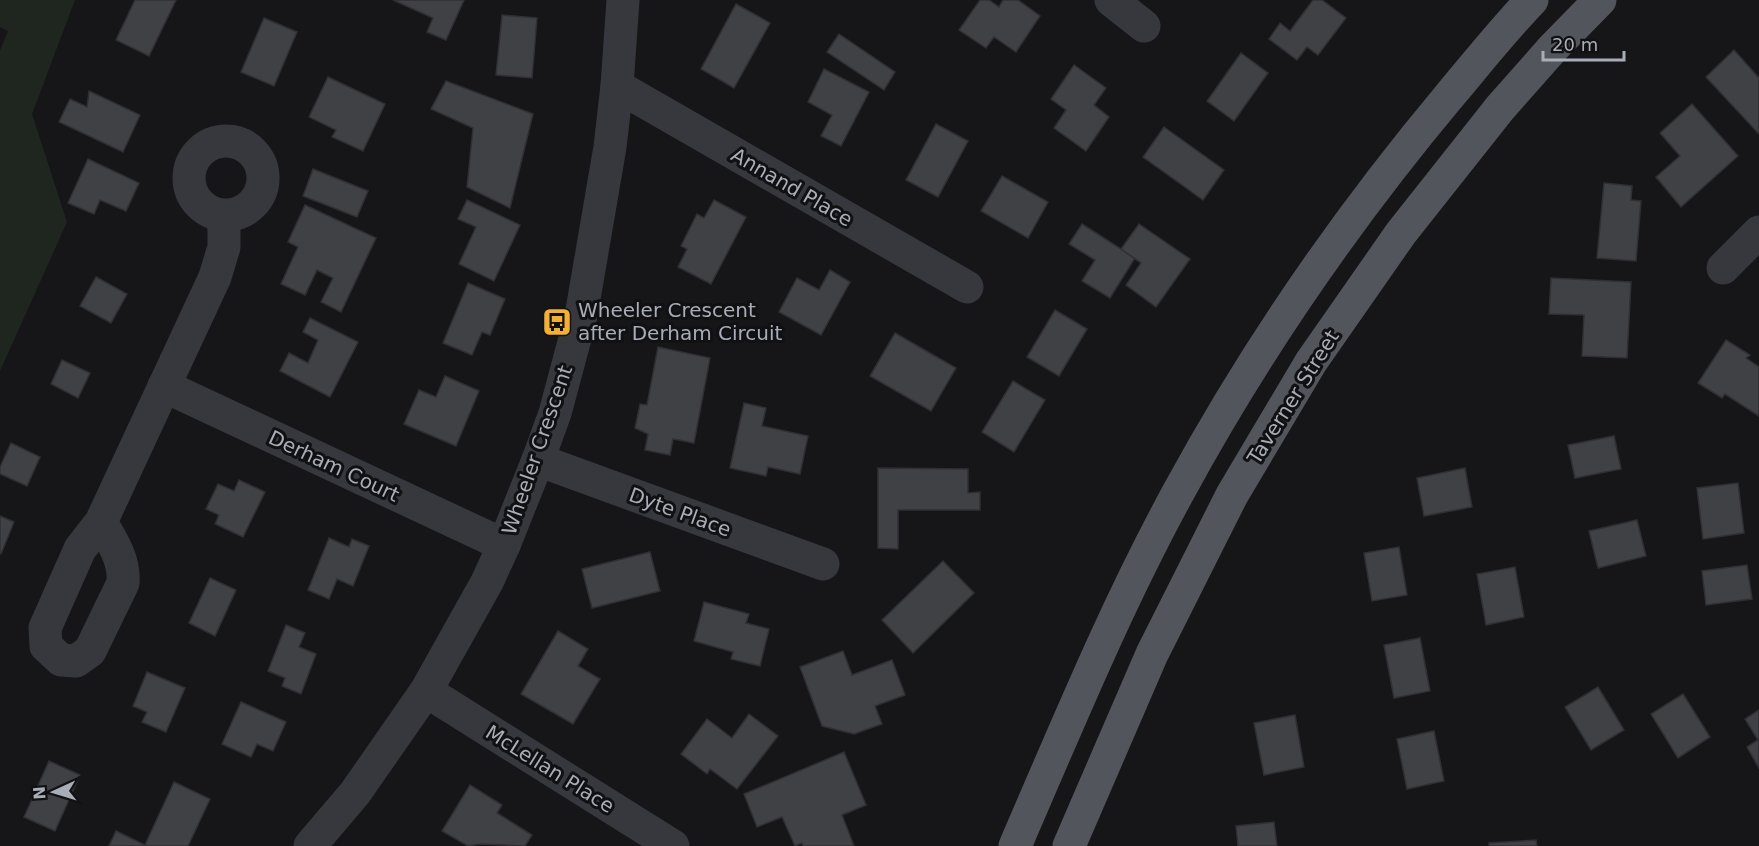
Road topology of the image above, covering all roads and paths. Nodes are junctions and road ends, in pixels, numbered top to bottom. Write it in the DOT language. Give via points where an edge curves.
graph roads {
  1 [pos="623,0"];
  2 [pos="1112,0"];
  3 [pos="1532,0"];
  4 [pos="1600,0"];
  5 [pos="1144,26"];
  6 [pos="617,86"];
  7 [pos="224,216"];
  8 [pos="1759,231"];
  9 [pos="1723,268"];
  10 [pos="967,287"];
  11 [pos="164,387"];
  12 [pos="538,460"];
  13 [pos="101,522"];
  14 [pos="504,545"];
  15 [pos="823,564"];
  16 [pos="426,691"];
  17 [pos="310,846"];
  18 [pos="673,846"];
  19 [pos="1015,846"];
  20 [pos="1069,846"];
  1 -- 6 [label="street, Wheeler Crescent"];
  2 -- 5 [label="street"];
  3 -- 19 [label="main road" via="1355,214 1262,351 1179,491 1106,635"];
  4 -- 20 [label="main road, Taverner Street" via="1500,108 1415,215 1311,362 1232,495 1152,654"];
  6 -- 10 [label="street, Annand Place"];
  6 -- 12 [label="street, Wheeler Crescent" via="581,316"];
  7 -- 11 [label="street" via="224,247 215,277"];
  8 -- 9 [label="street"];
  11 -- 13 [label="street"];
  11 -- 14 [label="street, Derham Court"];
  12 -- 14 [label="street, Wheeler Crescent"];
  12 -- 15 [label="street, Dyte Place"];
  14 -- 16 [label="street, Wheeler Crescent"];
  16 -- 17 [label="street, Wheeler Crescent" via="355,793"];
  16 -- 18 [label="street, McLellan Place"];
}
